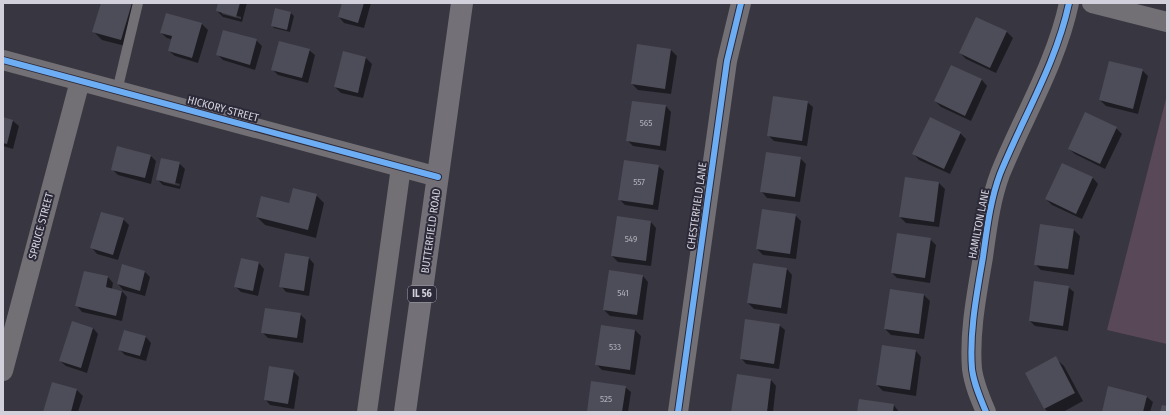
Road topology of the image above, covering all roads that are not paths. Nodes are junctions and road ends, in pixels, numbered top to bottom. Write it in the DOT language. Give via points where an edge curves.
graph roads {
  1 [pos="138,3"];
  2 [pos="462,3"];
  3 [pos="741,3"];
  4 [pos="1069,3"];
  5 [pos="1092,3"];
  6 [pos="1167,22"];
  7 [pos="3,60"];
  8 [pos="80,81"];
  9 [pos="117,91"];
  10 [pos="401,167"];
  11 [pos="438,177"];
  12 [pos="3,371"];
  13 [pos="367,412"];
  14 [pos="405,412"];
  15 [pos="678,412"];
  16 [pos="986,412"];
  1 -- 9 [label="lane"];
  2 -- 11 [label="main road, BUTTERFIELD ROAD / IL 56"];
  3 -- 15 [label="street, CHESTERFIELD LANE" via="727,61"];
  4 -- 16 [label="street, HAMILTON LANE" via="1054,56 1000,175 991,204 972,340 972,370"];
  5 -- 6 [label="street"];
  7 -- 8 [label="street, HICKORY STREET"];
  8 -- 9 [label="street, HICKORY STREET"];
  8 -- 12 [label="street, SPRUCE STREET"];
  9 -- 10 [label="street, HICKORY STREET"];
  10 -- 11 [label="street, HICKORY STREET"];
  10 -- 13 [label="street"];
  11 -- 14 [label="main road, BUTTERFIELD ROAD / IL 56"];
}
